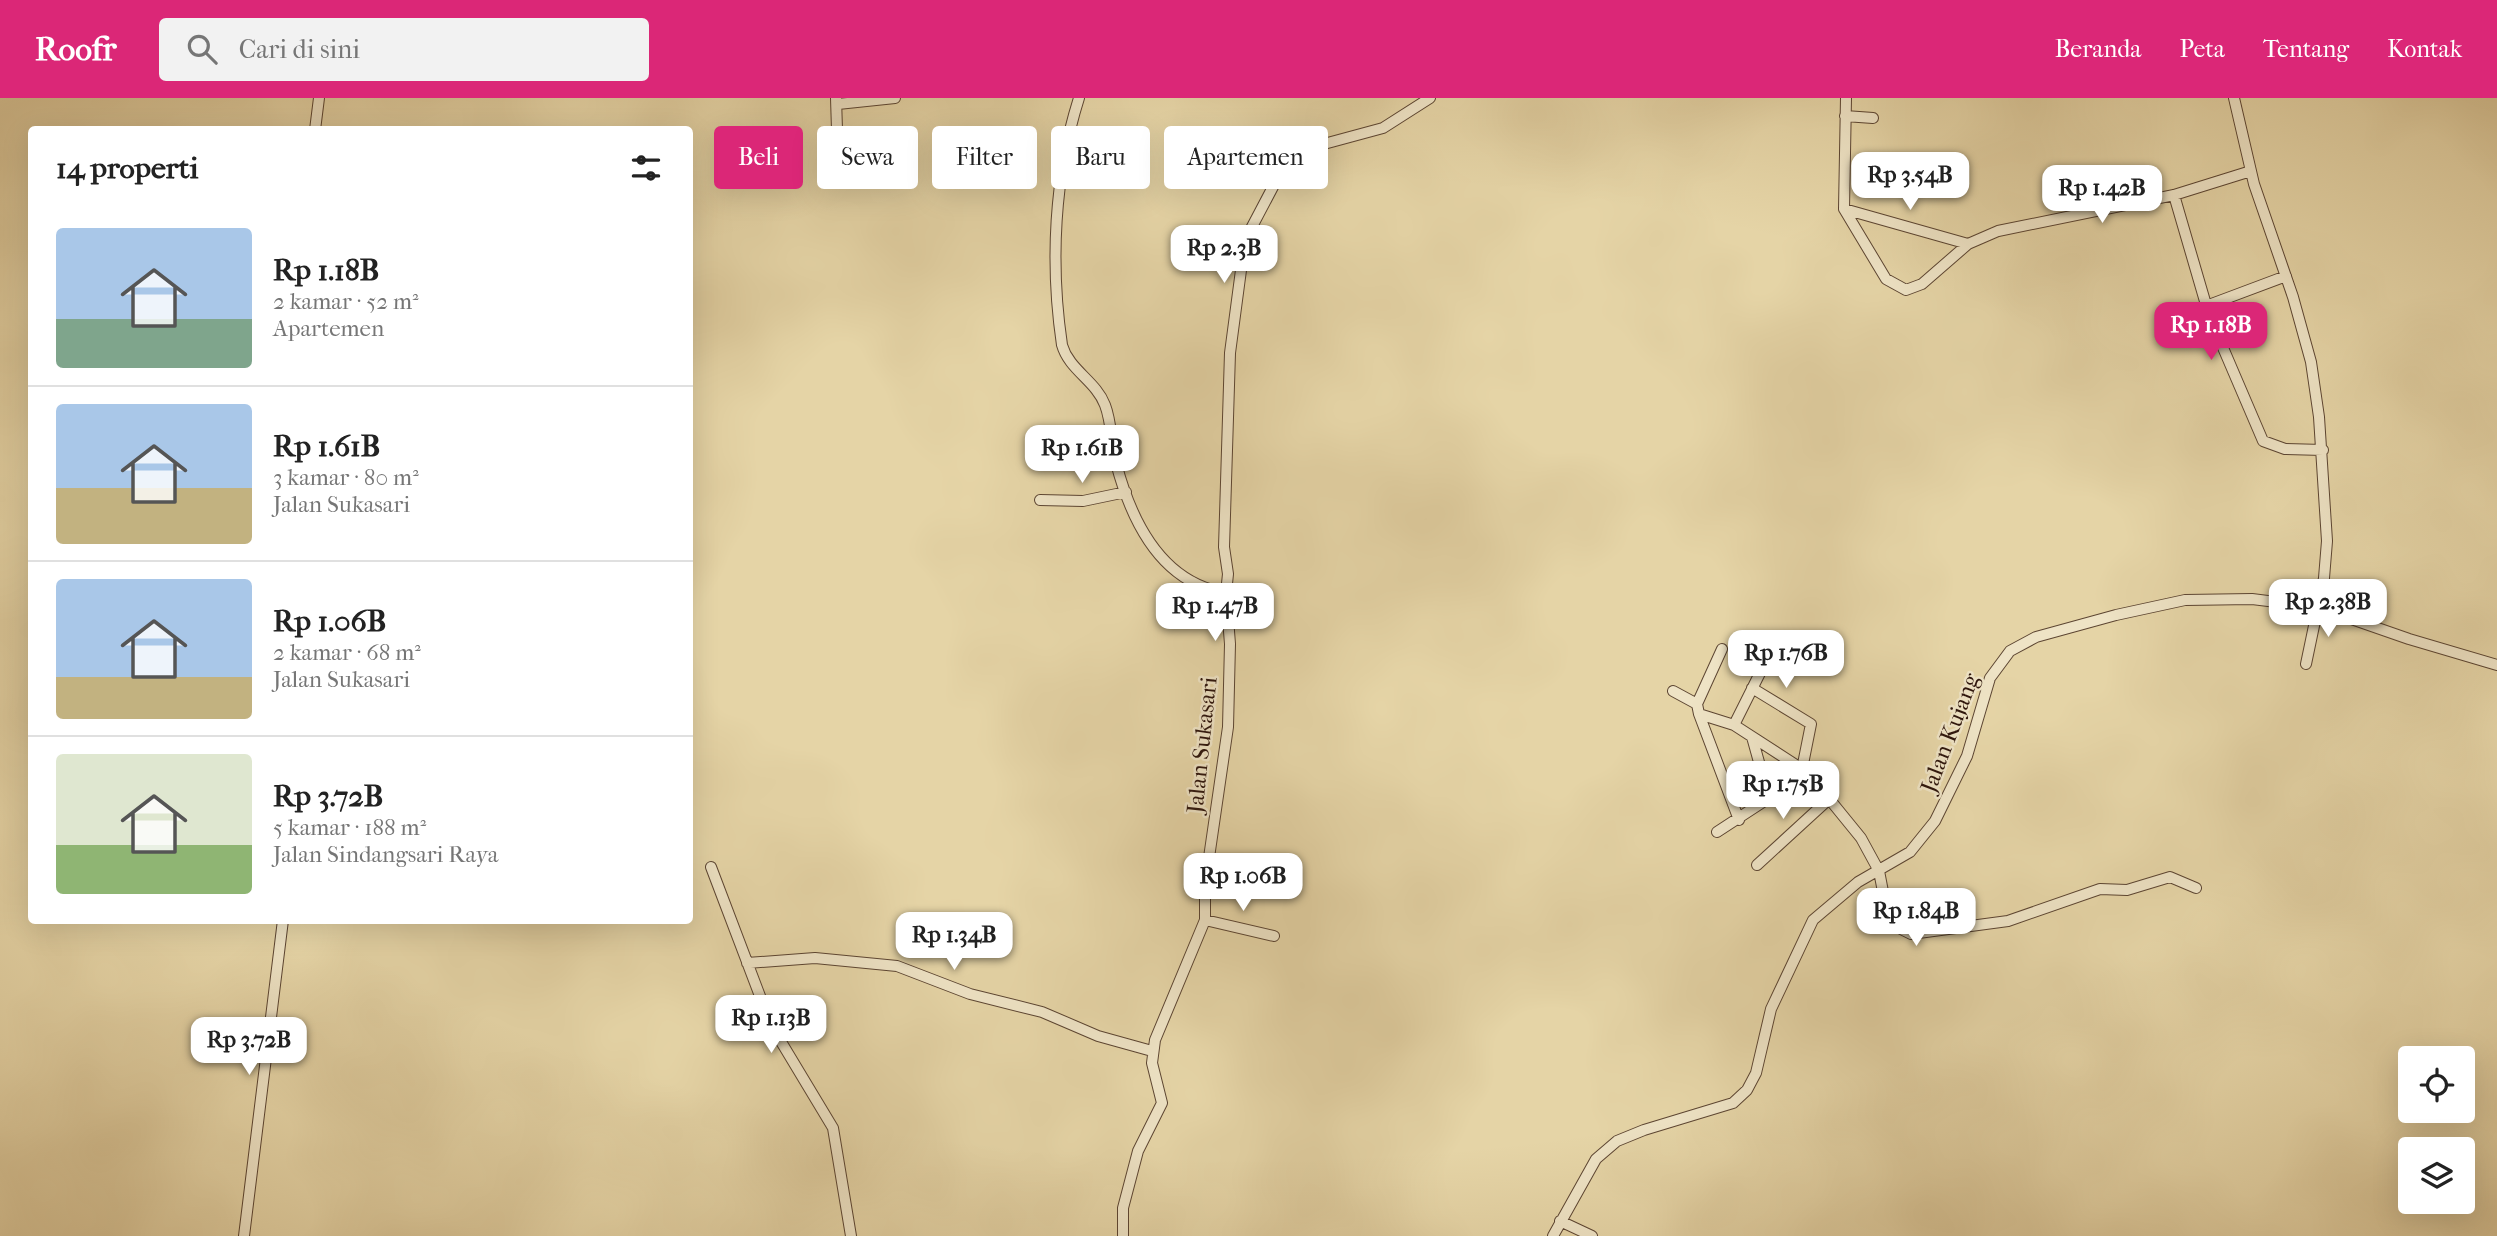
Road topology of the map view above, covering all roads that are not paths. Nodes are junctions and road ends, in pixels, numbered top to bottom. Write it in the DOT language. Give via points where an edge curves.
graph roads {
  1 [pos="319,98"];
  2 [pos="894,98"];
  3 [pos="1079,98"];
  4 [pos="1430,98"];
  5 [pos="1846,98"];
  6 [pos="2234,98"];
  7 [pos="837,101"];
  8 [pos="1845,116"];
  9 [pos="1873,118"];
  10 [pos="316,126"];
  11 [pos="837,126"];
  12 [pos="2251,171"];
  13 [pos="2174,195"];
  14 [pos="1844,209"];
  15 [pos="1968,244"];
  16 [pos="2286,276"];
  17 [pos="2206,306"];
  18 [pos="2323,450"];
  19 [pos="1126,492"];
  20 [pos="1040,500"];
  21 [pos="1226,593"];
  22 [pos="2317,607"];
  23 [pos="1722,649"];
  24 [pos="2306,664"];
  25 [pos="2497,664"];
  26 [pos="1762,669"];
  27 [pos="1752,688"];
  28 [pos="1674,691"];
  29 [pos="1698,709"];
  30 [pos="1734,725"];
  31 [pos="1752,736"];
  32 [pos="1802,769"];
  33 [pos="1769,798"];
  34 [pos="1829,799"];
  35 [pos="1739,820"];
  36 [pos="1717,832"];
  37 [pos="1757,865"];
  38 [pos="711,867"];
  39 [pos="1879,871"];
  40 [pos="2196,888"];
  41 [pos="1205,920"];
  42 [pos="283,924"];
  43 [pos="1274,936"];
  44 [pos="747,963"];
  45 [pos="1152,1051"];
  46 [pos="1560,1220"];
  47 [pos="244,1236"];
  48 [pos="851,1236"];
  49 [pos="1123,1236"];
  50 [pos="1553,1236"];
  51 [pos="1592,1236"];
  1 -- 10 [label="street"];
  2 -- 7 [label="street"];
  3 -- 19 [label="street" via="1057,206 1060,333 1065,356 1104,403"];
  4 -- 21 [label="street, Jalan Sukasari" via="1383,128 1298,151 1286,164 1245,240 1230,353"];
  5 -- 8 [label="street"];
  6 -- 12 [label="street"];
  7 -- 11 [label="street"];
  8 -- 9 [label="street"];
  8 -- 14 [label="street"];
  12 -- 13 [label="street"];
  12 -- 16 [label="street"];
  13 -- 15 [label="street" via="1998,230"];
  13 -- 17 [label="street"];
  14 -- 15 [label="street"];
  14 -- 15 [label="street" via="1886,279 1906,290 1922,284"];
  16 -- 17 [label="street"];
  16 -- 18 [label="street" via="2311,362"];
  17 -- 18 [label="street" via="2263,442 2285,449"];
  18 -- 22 [label="street" via="2327,541"];
  19 -- 20 [label="street" via="1083,501"];
  19 -- 21 [label="street" via="1143,535 1166,562 1195,585"];
  21 -- 41 [label="street, Jalan Sukasari" via="1228,727 1205,885"];
  22 -- 24 [label="street"];
  22 -- 25 [label="street, Jalan Kujang"];
  22 -- 39 [label="street, Jalan Kujang" via="2252,599 2185,600 2059,629 2010,651 1990,678 1967,756 1935,821 1910,852"];
  23 -- 29 [label="street"];
  26 -- 27 [label="street"];
  27 -- 30 [label="street"];
  27 -- 32 [label="street" via="1811,724"];
  28 -- 29 [label="street"];
  29 -- 30 [label="street"];
  29 -- 35 [label="street"];
  30 -- 31 [label="street"];
  31 -- 32 [label="street"];
  31 -- 33 [label="street"];
  32 -- 33 [label="street"];
  32 -- 34 [label="street"];
  33 -- 35 [label="street"];
  34 -- 37 [label="street"];
  34 -- 39 [label="street" via="1861,838"];
  35 -- 36 [label="street"];
  38 -- 44 [label="street"];
  39 -- 40 [label="street" via="1889,923 1911,934 2008,921 2100,889 2127,890 2171,877"];
  39 -- 46 [label="street, Jalan Kujang" via="1836,898 1807,930 1772,1009 1756,1073 1747,1090 1733,1103 1617,1141 1596,1159"];
  41 -- 43 [label="street"];
  41 -- 45 [label="street, Jalan Sukasari"];
  42 -- 47 [label="street"];
  44 -- 45 [label="street" via="815,958 897,966 970,995 1042,1012 1098,1037"];
  44 -- 48 [label="street" via="775,1034 833,1128"];
  45 -- 49 [label="street, Jalan Sukasari" via="1162,1103 1138,1151 1123,1208"];
  46 -- 50 [label="street, Jalan Kujang"];
  46 -- 51 [label="street"];
}
